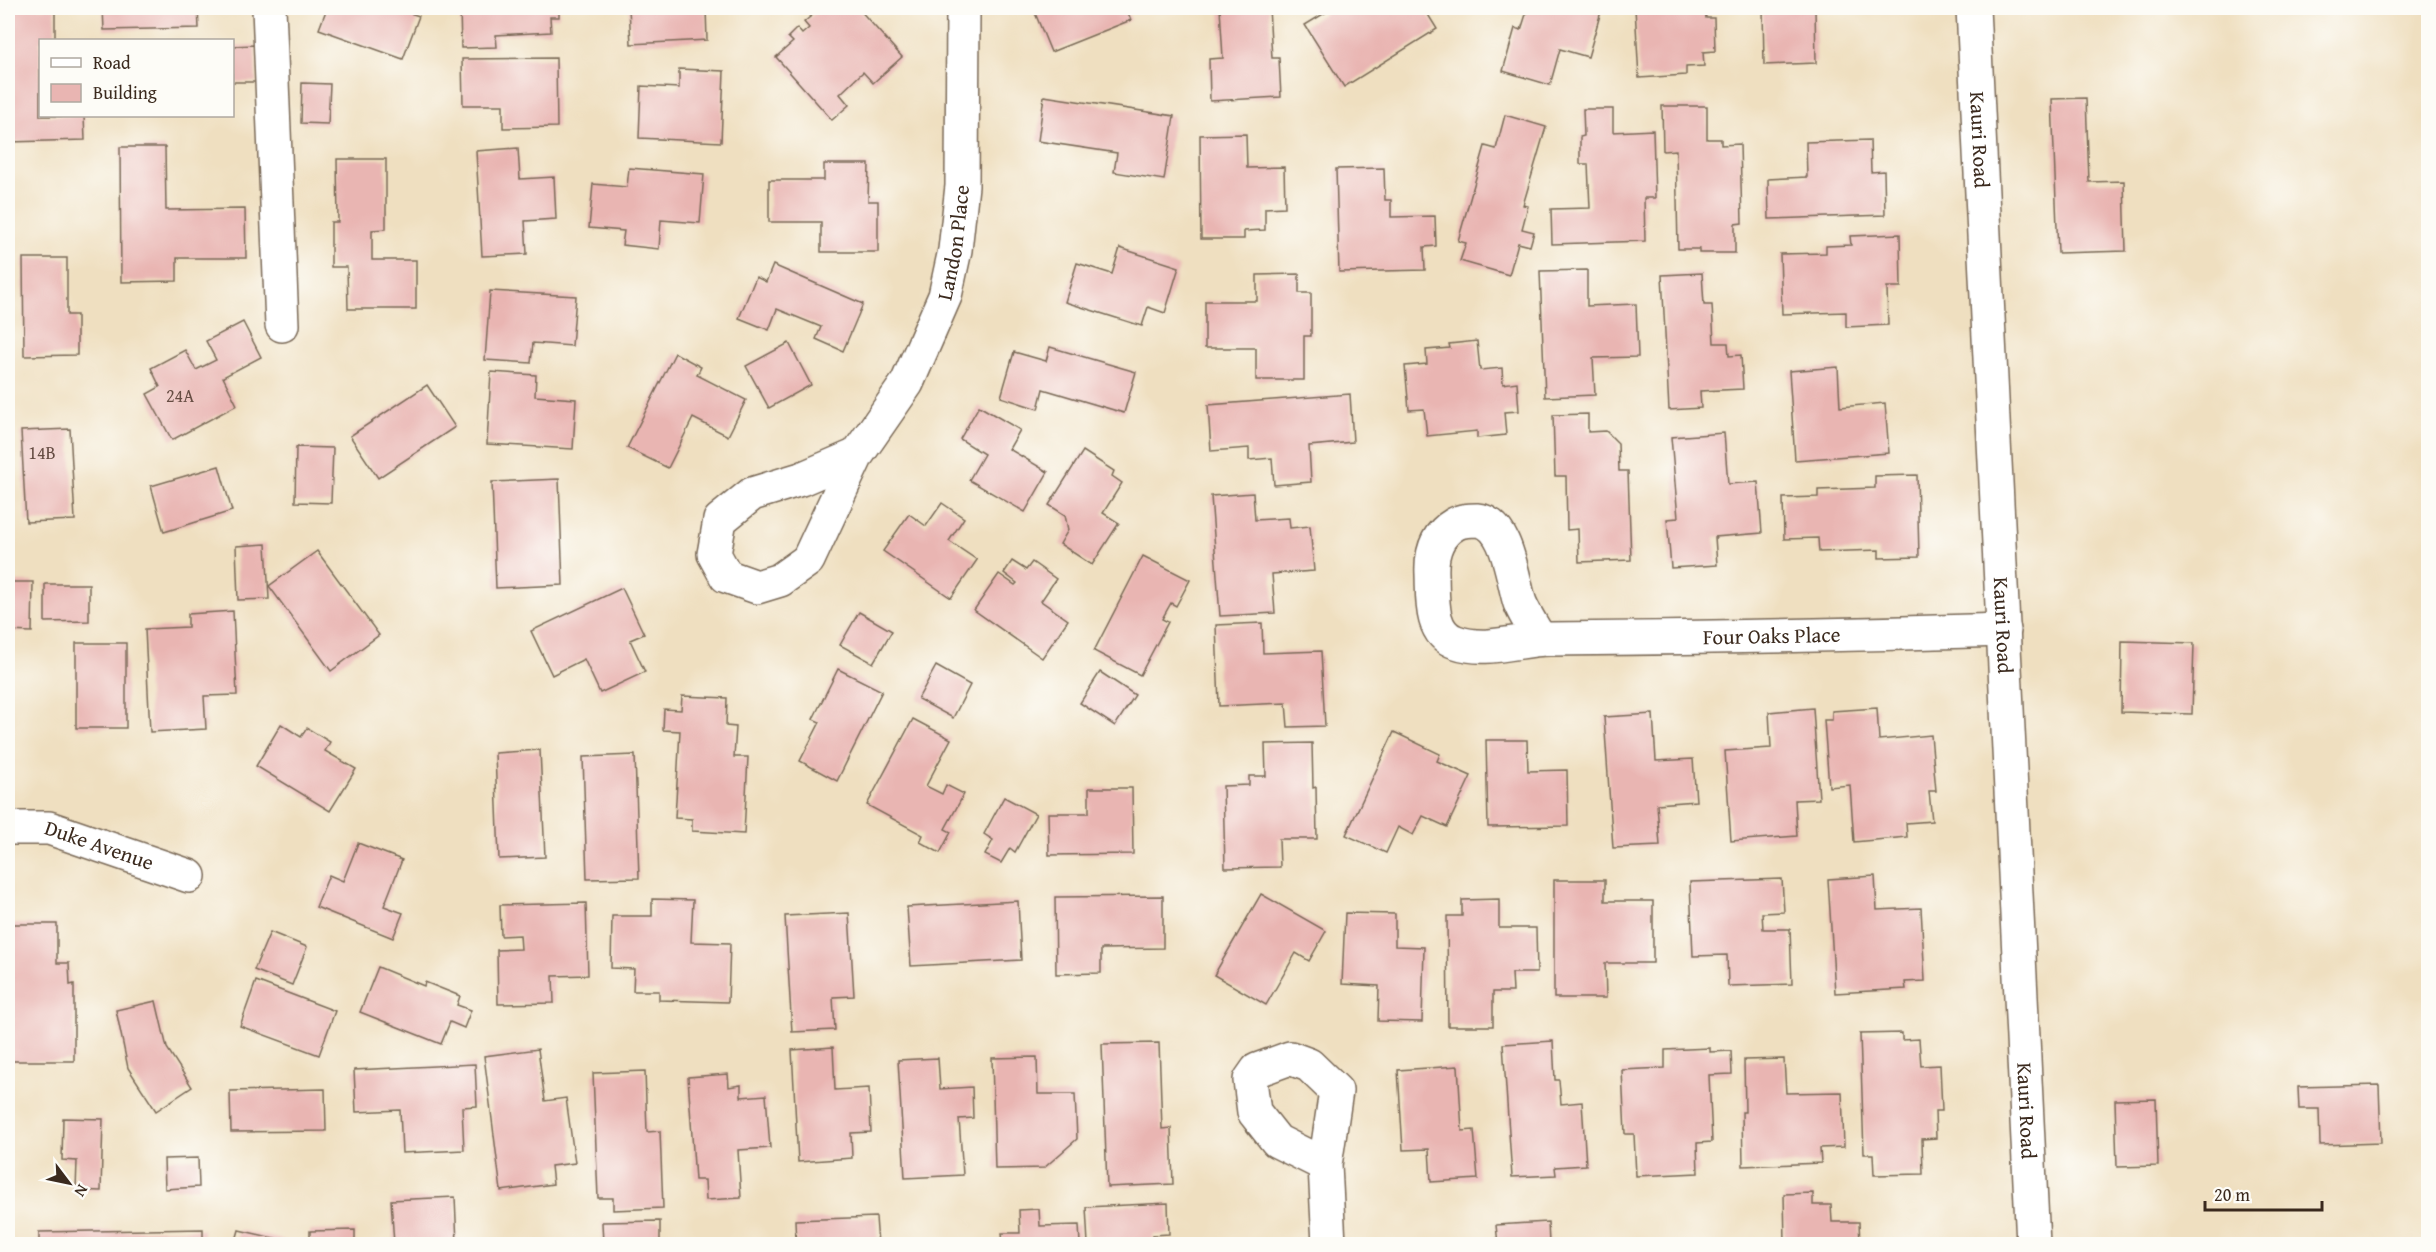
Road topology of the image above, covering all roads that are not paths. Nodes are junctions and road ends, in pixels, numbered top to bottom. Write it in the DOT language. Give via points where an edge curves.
graph roads {
  1 [pos="269,8"];
  2 [pos="963,8"];
  3 [pos="1973,8"];
  4 [pos="282,325"];
  5 [pos="857,455"];
  6 [pos="2004,630"];
  7 [pos="1540,639"];
  8 [pos="8,828"];
  9 [pos="189,876"];
  10 [pos="1326,1165"];
  11 [pos="1329,1245"];
  12 [pos="2033,1245"];
  1 -- 4 [label="street"];
  2 -- 5 [label="street, Landon Place" via="962,186 945,296 907,383"];
  3 -- 6 [label="street, Kauri Road"];
  5 -- 5 [label="street, Landon Place" via="808,560 780,580 757,587 726,576 714,554 720,520 752,494"];
  6 -- 7 [label="street, Four Oaks Place"];
  6 -- 12 [label="street, Kauri Road"];
  8 -- 9 [label="street, Duke Avenue" via="49,828"];
  10 -- 11 [label="street"];
}
